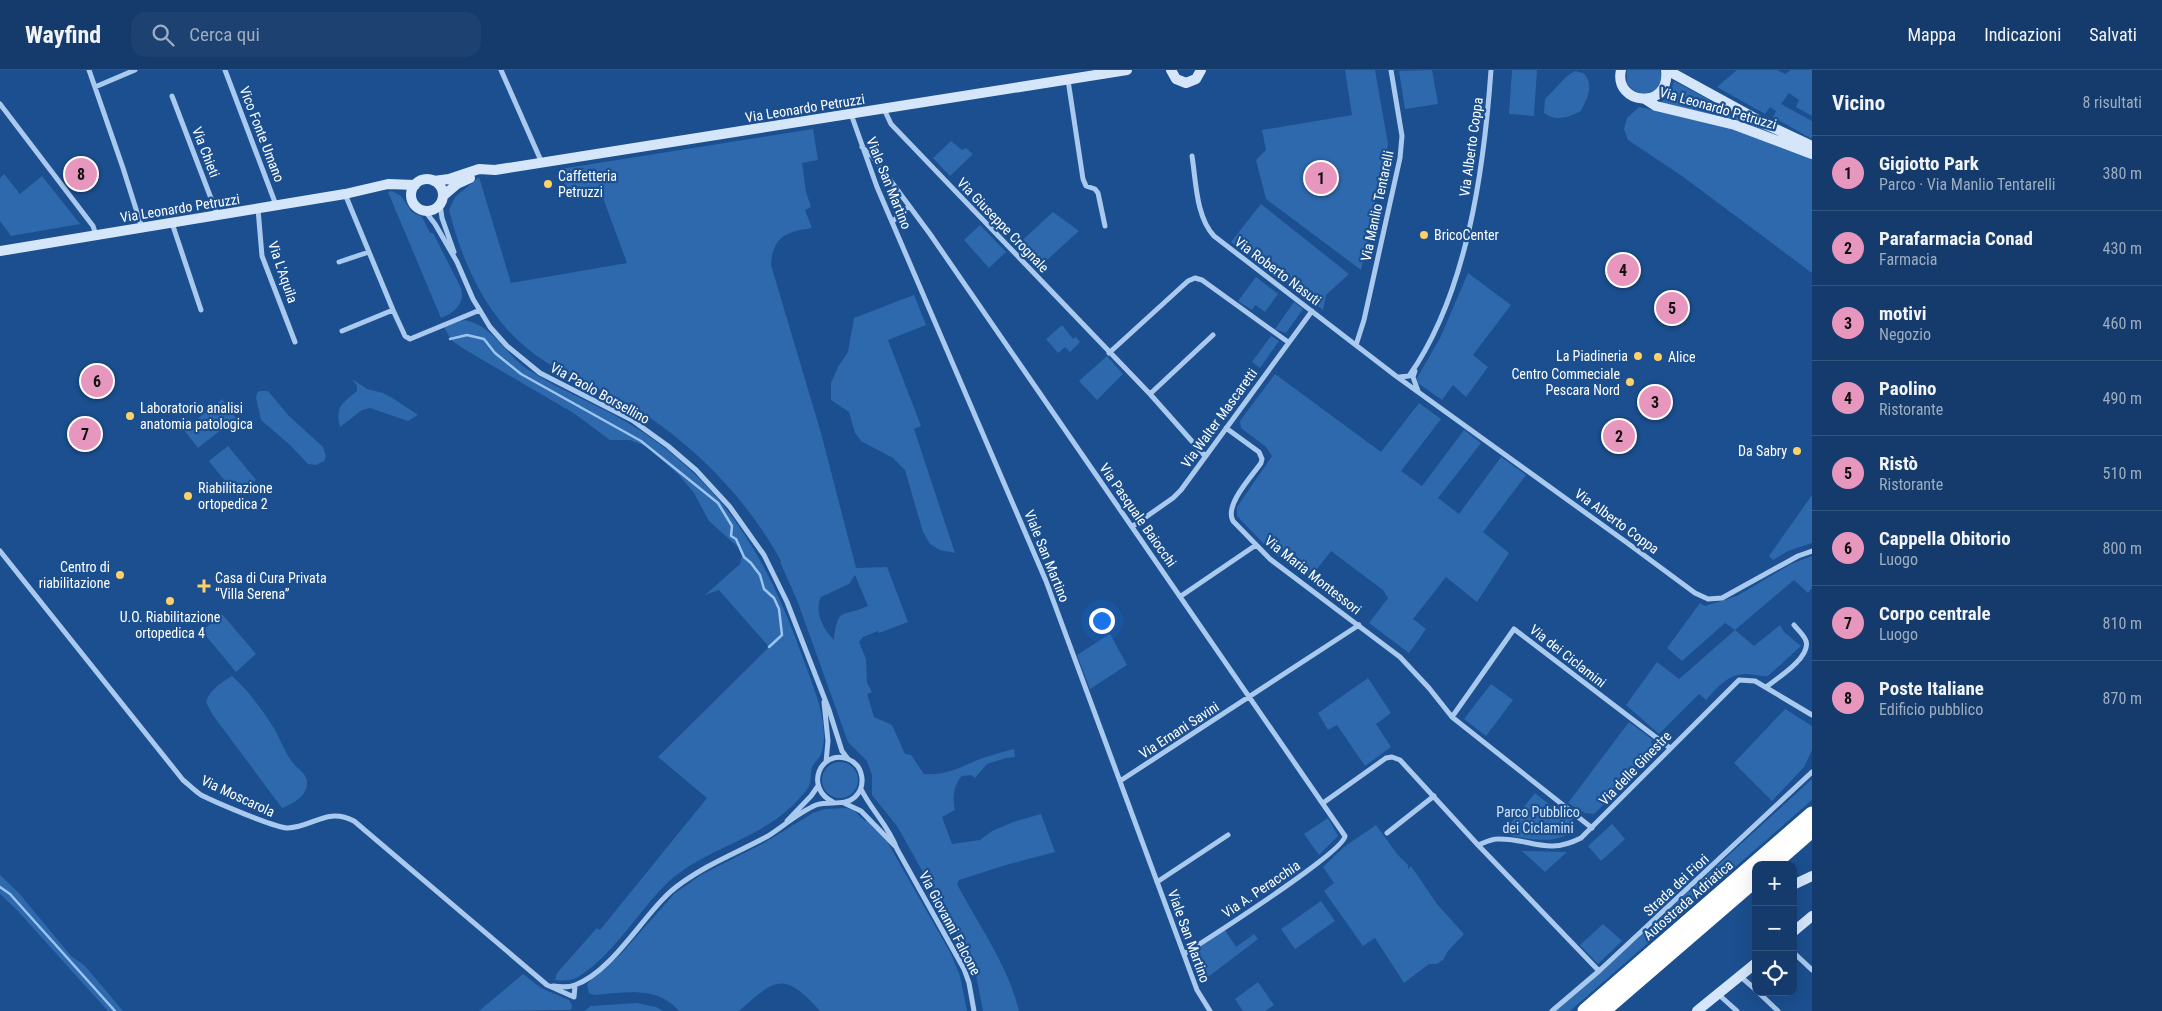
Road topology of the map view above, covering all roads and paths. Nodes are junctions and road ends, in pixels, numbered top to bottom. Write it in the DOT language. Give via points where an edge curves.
graph roads {
  1 [pos="89,70"];
  2 [pos="135,70"];
  3 [pos="225,70"];
  4 [pos="502,70"];
  5 [pos="1127,70"];
  6 [pos="1390,70"];
  7 [pos="1491,70"];
  8 [pos="1666,70"];
  9 [pos="1169,72"];
  10 [pos="1201,72"];
  11 [pos="1618,72"];
  12 [pos="1068,80"];
  13 [pos="95,87"];
  14 [pos="172,96"];
  15 [pos="1644,99"];
  16 [pos="0,104"];
  17 [pos="884,109"];
  18 [pos="851,114"];
  19 [pos="1812,146"];
  20 [pos="862,147"];
  21 [pos="1812,154"];
  22 [pos="1192,156"];
  23 [pos="542,163"];
  24 [pos="487,171"];
  25 [pos="884,172"];
  26 [pos="873,176"];
  27 [pos="434,181"];
  28 [pos="416,185"];
  29 [pos="363,190"];
  30 [pos="345,194"];
  31 [pos="412,197"];
  32 [pos="442,200"];
  33 [pos="276,206"];
  34 [pos="909,206"];
  35 [pos="258,209"];
  36 [pos="425,211"];
  37 [pos="218,216"];
  38 [pos="892,222"];
  39 [pos="172,223"];
  40 [pos="1105,226"];
  41 [pos="142,228"];
  42 [pos="96,235"];
  43 [pos="0,251"];
  44 [pos="369,252"];
  45 [pos="339,262"];
  46 [pos="457,262"];
  47 [pos="201,310"];
  48 [pos="393,310"];
  49 [pos="480,310"];
  50 [pos="1312,311"];
  51 [pos="342,331"];
  52 [pos="1213,335"];
  53 [pos="295,342"];
  54 [pos="1288,342"];
  55 [pos="1356,345"];
  56 [pos="1109,353"];
  57 [pos="1416,366"];
  58 [pos="1396,376"];
  59 [pos="1419,393"];
  60 [pos="1150,394"];
  61 [pos="1226,428"];
  62 [pos="1205,456"];
  63 [pos="1133,526"];
  64 [pos="1256,545"];
  65 [pos="0,551"];
  66 [pos="1812,551"];
  67 [pos="1181,596"];
  68 [pos="1359,625"];
  69 [pos="1794,625"];
  70 [pos="1766,687"];
  71 [pos="822,694"];
  72 [pos="1250,697"];
  73 [pos="1812,715"];
  74 [pos="1452,717"];
  75 [pos="1670,748"];
  76 [pos="848,759"];
  77 [pos="826,762"];
  78 [pos="1812,772"];
  79 [pos="1120,781"];
  80 [pos="818,786"];
  81 [pos="861,789"];
  82 [pos="1434,796"];
  83 [pos="833,802"];
  84 [pos="1323,802"];
  85 [pos="844,803"];
  86 [pos="1812,814"];
  87 [pos="781,827"];
  88 [pos="1592,828"];
  89 [pos="1812,830"];
  90 [pos="1387,833"];
  91 [pos="1228,835"];
  92 [pos="1346,838"];
  93 [pos="1478,845"];
  94 [pos="897,849"];
  95 [pos="1777,861"];
  96 [pos="1812,876"];
  97 [pos="1158,882"];
  98 [pos="1752,882"];
  99 [pos="1797,883"];
  100 [pos="1812,916"];
  101 [pos="1797,929"];
  102 [pos="1184,954"];
  103 [pos="1797,956"];
  104 [pos="1752,966"];
  105 [pos="1812,970"];
  106 [pos="1599,971"];
  107 [pos="1740,976"];
  108 [pos="547,985"];
  109 [pos="574,986"];
  110 [pos="1752,987"];
  111 [pos="1718,994"];
  112 [pos="1762,996"];
  113 [pos="974,1011"];
  114 [pos="1210,1011"];
  115 [pos="1552,1011"];
  116 [pos="1586,1011"];
  117 [pos="1603,1011"];
  118 [pos="1697,1011"];
  119 [pos="1737,1011"];
  120 [pos="1778,1011"];
  1 -- 13 [label="street"];
  2 -- 13 [label="street"];
  3 -- 33 [label="street, Vico Fonte Umano"];
  4 -- 23 [label="street"];
  5 -- 12 [label="main road, Via Leonardo Petruzzi"];
  6 -- 55 [label="street, Via Manlio Tentarelli" via="1402,136 1400,158"];
  7 -- 57 [label="street, Via Alberto Coppa" via="1482,168 1461,259 1442,313"];
  8 -- 15 [label="main road" via="1662,90"];
  8 -- 19 [label="main road, Via Leonardo Petruzzi"];
  9 -- 10 [label="main road" via="1186,83 1196,79"];
  11 -- 15 [label="main road, Via Leonardo Petruzzi" via="1626,92"];
  12 -- 17 [label="main road, Via Leonardo Petruzzi"];
  12 -- 40 [label="street" via="1083,178 1086,186 1098,193"];
  13 -- 41 [label="street"];
  14 -- 37 [label="street, Via Chieti"];
  15 -- 21 [label="main road, Via Leonardo Petruzzi" via="1656,106 1735,125"];
  16 -- 42 [label="street" via="94,226"];
  17 -- 18 [label="main road, Via Leonardo Petruzzi"];
  17 -- 56 [label="street, Via Giuseppe Crognale" via="893,127"];
  18 -- 20 [label="street, Viale San Martino"];
  18 -- 23 [label="main road, Via Leonardo Petruzzi"];
  20 -- 25 [label="street, Via Pasquale Baiocchi"];
  20 -- 26 [label="street, Viale San Martino"];
  22 -- 50 [label="street, Via Roberto Nasuti" via="1208,230"];
  23 -- 24 [label="main road, Via Leonardo Petruzzi"];
  24 -- 27 [label="main road, Via Leonardo Petruzzi" via="479,169"];
  24 -- 32 [label="main road, Via Leonardo Petruzzi" via="457,184"];
  25 -- 26 [label="street"];
  25 -- 34 [label="street, Via Pasquale Baiocchi"];
  26 -- 38 [label="street, Viale San Martino"];
  27 -- 28 [label="main road" via="424,180"];
  27 -- 32 [label="main road" via="441,187"];
  28 -- 29 [label="main road, Via Leonardo Petruzzi" via="388,184"];
  28 -- 31 [label="main road"];
  29 -- 30 [label="main road, Via Leonardo Petruzzi"];
  29 -- 31 [label="main road, Via Leonardo Petruzzi" via="396,190"];
  30 -- 33 [label="main road, Via Leonardo Petruzzi"];
  30 -- 44 [label="street"];
  31 -- 36 [label="main road" via="418,208"];
  32 -- 36 [label="main road" via="434,210"];
  32 -- 46 [label="street, Via Paolo Borsellino" via="442,218"];
  33 -- 35 [label="main road, Via Leonardo Petruzzi"];
  34 -- 38 [label="street"];
  34 -- 63 [label="street, Via Pasquale Baiocchi"];
  35 -- 37 [label="main road, Via Leonardo Petruzzi"];
  35 -- 53 [label="street, Via L'Aquila" via="262,256"];
  36 -- 46 [label="street, Via Paolo Borsellino"];
  37 -- 39 [label="main road, Via Leonardo Petruzzi"];
  38 -- 79 [label="street, Viale San Martino" via="1037,558"];
  39 -- 41 [label="main road, Via Leonardo Petruzzi"];
  39 -- 47 [label="street"];
  41 -- 42 [label="main road, Via Leonardo Petruzzi"];
  42 -- 43 [label="main road, Via Leonardo Petruzzi"];
  44 -- 45 [label="street"];
  44 -- 48 [label="street"];
  46 -- 49 [label="street, Via Paolo Borsellino"];
  48 -- 49 [label="street" via="405,336 410,339"];
  48 -- 51 [label="street"];
  49 -- 71 [label="street, Via Paolo Borsellino" via="490,327 524,362 562,386 632,420 696,470 730,507 764,555 787,602"];
  50 -- 54 [label="street, Via Walter Mascaretti"];
  50 -- 55 [label="street, Via Roberto Nasuti"];
  52 -- 60 [label="street"];
  54 -- 56 [label="street" via="1195,278"];
  54 -- 61 [label="street, Via Walter Mascaretti"];
  55 -- 58 [label="street, Via Roberto Nasuti"];
  56 -- 60 [label="street, Via Giuseppe Crognale"];
  57 -- 58 [label="street" via="1409,376"];
  57 -- 59 [label="street" via="1413,377"];
  58 -- 59 [label="street, Via Alberto Coppa"];
  59 -- 66 [label="street, Via Alberto Coppa" via="1700,597 1714,599 1733,594"];
  60 -- 62 [label="street, Via Giuseppe Crognale"];
  61 -- 62 [label="street, Via Walter Mascaretti"];
  61 -- 64 [label="street, Via Maria Montessori" via="1259,452 1262,459 1230,512 1233,521"];
  62 -- 63 [label="street, Via Walter Mascaretti" via="1173,498"];
  63 -- 67 [label="street, Via Pasquale Baiocchi"];
  64 -- 67 [label="street"];
  64 -- 68 [label="street, Via Maria Montessori"];
  65 -- 108 [label="street, Via Moscarola" via="183,780 200,794 280,828 336,815 354,821"];
  67 -- 72 [label="street, Via Pasquale Baiocchi"];
  68 -- 72 [label="street, Via Ernani Savini"];
  68 -- 74 [label="street, Via Maria Montessori" via="1400,657"];
  69 -- 70 [label="street" via="1805,639 1806,649 1795,664"];
  70 -- 73 [label="street, Via delle Ginestre"];
  70 -- 75 [label="street, Via delle Ginestre" via="1750,679 1734,683"];
  71 -- 76 [label="street, Via Paolo Borsellino" via="842,751"];
  71 -- 77 [label="street, Via Paolo Borsellino" via="828,741"];
  72 -- 79 [label="street, Via Ernani Savini"];
  72 -- 84 [label="street, Via Pasquale Baiocchi"];
  74 -- 75 [label="street, Via dei Ciclamini" via="1514,629"];
  74 -- 88 [label="street"];
  75 -- 88 [label="street, Via delle Ginestre"];
  76 -- 77 [label="street"];
  76 -- 81 [label="street" via="861,772"];
  77 -- 80 [label="street" via="818,773"];
  78 -- 106 [label="street, Strada dei Fiori"];
  79 -- 97 [label="street, Viale San Martino"];
  80 -- 83 [label="street"];
  80 -- 87 [label="street"];
  81 -- 85 [label="street"];
  81 -- 94 [label="street, Via Giovanni Falcone" via="868,804 889,830"];
  82 -- 84 [label="street" via="1404,763 1392,757"];
  82 -- 90 [label="street"];
  82 -- 93 [label="street"];
  83 -- 85 [label="street"];
  83 -- 87 [label="street" via="816,805"];
  84 -- 92 [label="street, Via Pasquale Baiocchi"];
  85 -- 94 [label="street, Via Giovanni Falcone" via="861,811"];
  86 -- 116 [label="highway, Autostrada Adriatica"];
  87 -- 109 [label="street" via="685,879 663,899 608,962"];
  88 -- 93 [label="street, Via delle Ginestre" via="1564,846 1543,847 1496,839"];
  89 -- 95 [label="highway"];
  91 -- 97 [label="street"];
  92 -- 102 [label="street, Via A. Peracchia" via="1320,863"];
  93 -- 106 [label="street"];
  94 -- 113 [label="street, Via Giovanni Falcone" via="964,969"];
  96 -- 99 [label="main road"];
  97 -- 102 [label="street, Viale San Martino"];
  98 -- 117 [label="highway, Autostrada Adriatica"];
  100 -- 101 [label="main road"];
  102 -- 114 [label="street, Viale San Martino" via="1197,990"];
  103 -- 105 [label="street"];
  104 -- 107 [label="main road"];
  106 -- 115 [label="street, Strada dei Fiori"];
  107 -- 110 [label="street"];
  107 -- 111 [label="main road"];
  108 -- 109 [label="street"];
  108 -- 109 [label="street, Via Moscarola" via="574,997"];
  111 -- 118 [label="main road"];
  111 -- 119 [label="street"];
  112 -- 120 [label="street"];
}
